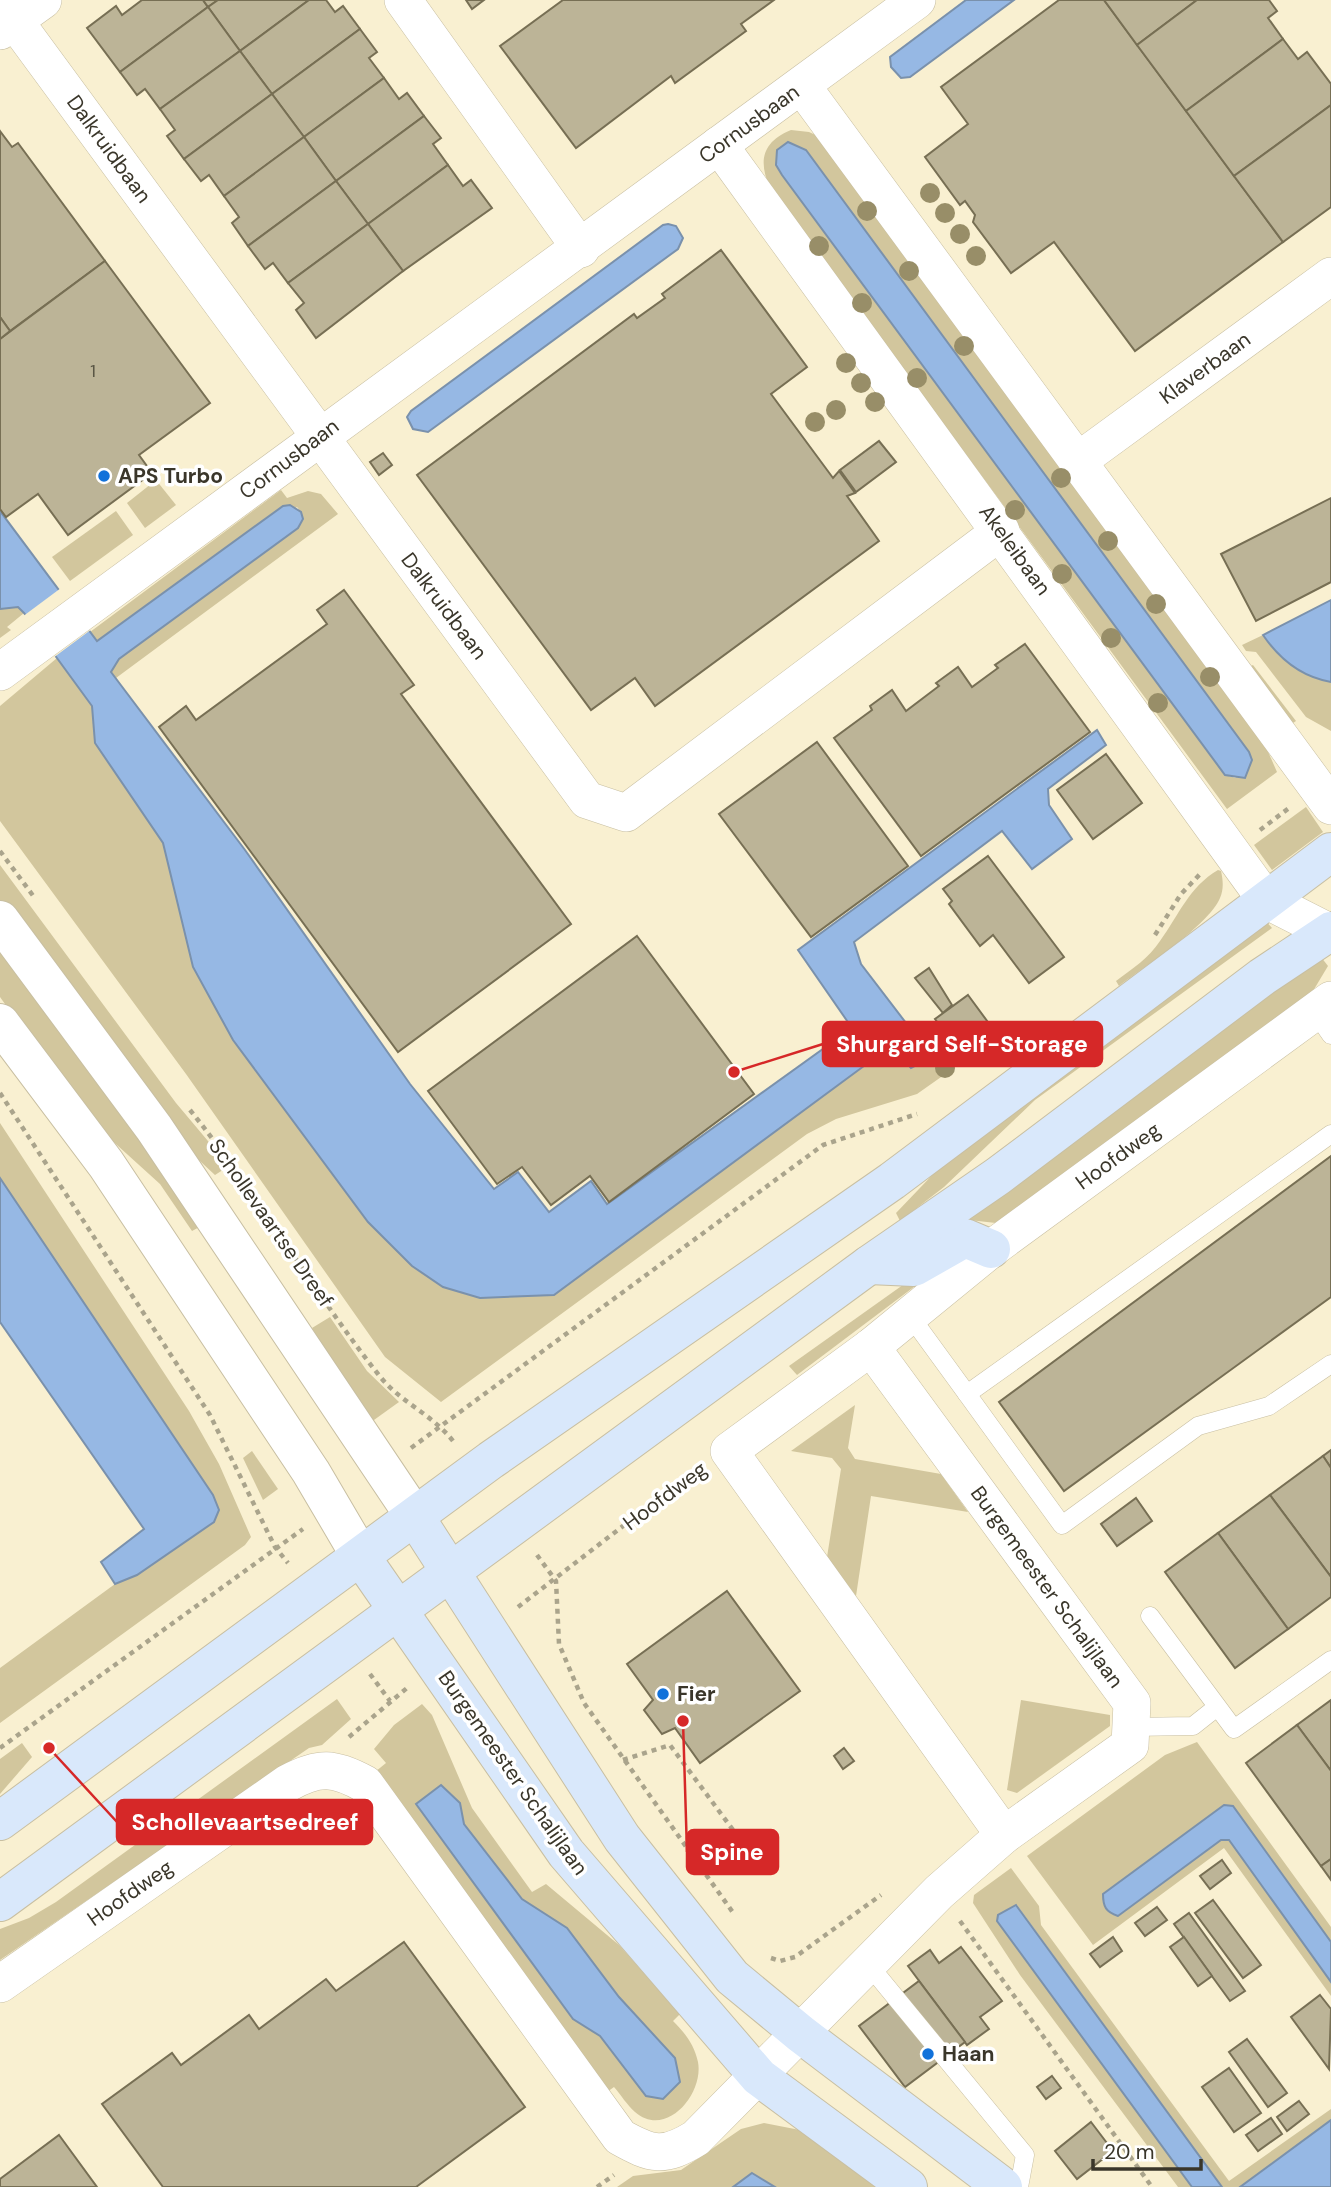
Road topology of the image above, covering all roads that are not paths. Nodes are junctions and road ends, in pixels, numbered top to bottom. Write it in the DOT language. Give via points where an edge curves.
graph roads {
  1 [pos="403,0"];
  2 [pos="916,0"];
  3 [pos="14,13"];
  4 [pos="802,86"];
  5 [pos="719,145"];
  6 [pos="582,249"];
  7 [pos="1331,276"];
  8 [pos="318,436"];
  9 [pos="1078,461"];
  10 [pos="1001,531"];
  11 [pos="0,672"];
  12 [pos="1324,796"];
  13 [pos="1331,852"];
  14 [pos="1266,900"];
  15 [pos="0,920"];
  16 [pos="1331,932"];
  17 [pos="1326,1016"];
  18 [pos="0,1023"];
  19 [pos="1331,1134"];
  20 [pos="991,1249"];
  21 [pos="869,1265"];
  22 [pos="908,1313"];
  23 [pos="871,1347"];
  24 [pos="1331,1364"];
  25 [pos="967,1394"];
  26 [pos="415,1517"];
  27 [pos="361,1557"];
  28 [pos="452,1572"];
  29 [pos="399,1611"];
  30 [pos="1150,1616"];
  31 [pos="1331,1660"];
  32 [pos="1217,1707"];
  33 [pos="1131,1727"];
  34 [pos="0,1821"];
  35 [pos="1004,1835"];
  36 [pos="0,1902"];
  37 [pos="868,1964"];
  38 [pos="0,1984"];
  39 [pos="801,2034"];
  40 [pos="759,2077"];
  41 [pos="908,2187"];
  42 [pos="1003,2187"];
  43 [pos="1019,2187"];
  1 -- 6 [label="street"];
  2 -- 4 [label="street, Cornusbaan"];
  3 -- 8 [label="street, Dalkruidbaan"];
  4 -- 5 [label="street, Cornusbaan"];
  4 -- 9 [label="street"];
  5 -- 6 [label="street, Cornusbaan"];
  5 -- 10 [label="street, Akeleibaan"];
  6 -- 8 [label="street, Cornusbaan"];
  7 -- 9 [label="street, Klaverbaan"];
  8 -- 10 [label="street, Dalkruidbaan" via="587,800 626,813"];
  8 -- 11 [label="street, Cornusbaan"];
  9 -- 12 [label="street"];
  10 -- 14 [label="street, Akeleibaan"];
  13 -- 14 [label="main road"];
  14 -- 16 [label="street"];
  14 -- 26 [label="main road" via="892,1181"];
  15 -- 26 [label="street, Schollevaartse Dreef" via="155,1128"];
  16 -- 21 [label="main road" via="1262,976 998,1176"];
  17 -- 20 [label="street, Hoofdweg"];
  18 -- 27 [label="street" via="106,1164 311,1472"];
  19 -- 25 [label="lane"];
  20 -- 21 [label="main road" via="965,1238 914,1267"];
  20 -- 22 [label="street, Hoofdweg"];
  21 -- 28 [label="main road"];
  22 -- 23 [label="street, Hoofdweg"];
  22 -- 25 [label="lane"];
  23 -- 33 [label="street, Burgemeester Schalijlaan" via="1132,1703"];
  23 -- 35 [label="street, Hoofdweg" via="729,1451"];
  24 -- 25 [label="lane" via="1269,1406 1198,1426 1062,1525"];
  26 -- 27 [label="main road"];
  26 -- 28 [label="main road"];
  27 -- 29 [label="main road, Burgemeester Schalijlaan"];
  27 -- 34 [label="main road"];
  28 -- 29 [label="main road"];
  28 -- 39 [label="main road" via="622,1838 732,1977"];
  29 -- 36 [label="main road"];
  29 -- 40 [label="main road, Burgemeester Schalijlaan" via="566,1853"];
  30 -- 32 [label="lane"];
  31 -- 32 [label="lane" via="1234,1729"];
  32 -- 33 [label="lane" via="1193,1726"];
  33 -- 35 [label="street" via="1130,1745"];
  35 -- 37 [label="street"];
  37 -- 39 [label="street"];
  37 -- 43 [label="lane" via="1025,2155"];
  38 -- 40 [label="street, Hoofdweg" via="288,1783 310,1771 328,1770 365,1784 620,2137 646,2152 679,2149"];
  39 -- 40 [label="street"];
  39 -- 42 [label="main road"];
  40 -- 41 [label="main road, Burgemeester Schalijlaan"];
}
